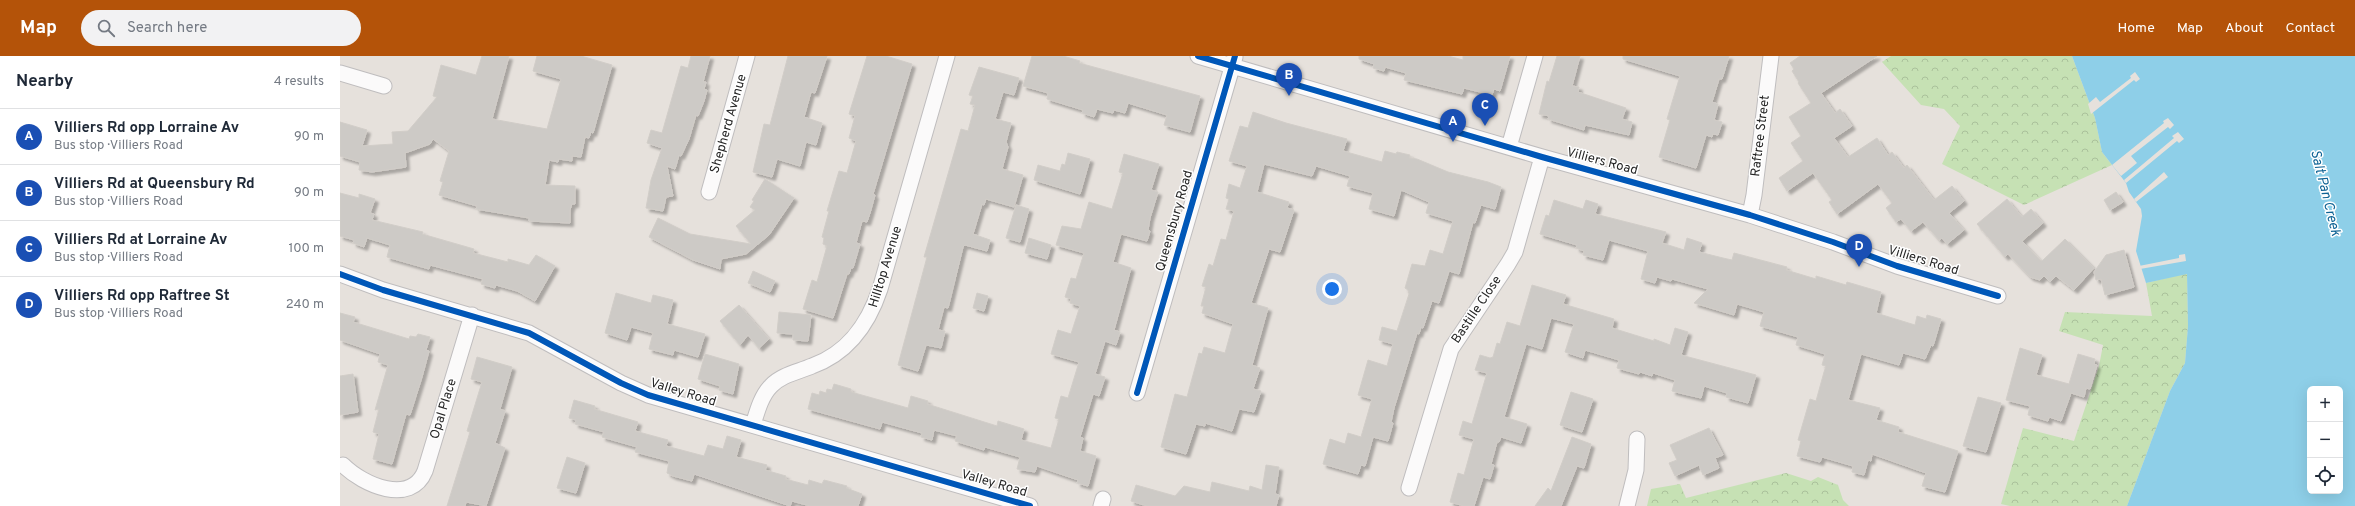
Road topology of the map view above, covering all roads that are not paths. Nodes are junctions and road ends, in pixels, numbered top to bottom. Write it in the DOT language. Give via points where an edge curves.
graph roads {
  1 [pos="747,56"];
  2 [pos="947,56"];
  3 [pos="1198,56"];
  4 [pos="1535,56"];
  5 [pos="1770,56"];
  6 [pos="1233,61"];
  7 [pos="340,73"];
  8 [pos="384,86"];
  9 [pos="1509,147"];
  10 [pos="1542,157"];
  11 [pos="709,192"];
  12 [pos="1750,215"];
  13 [pos="340,274"];
  14 [pos="1998,296"];
  15 [pos="472,315"];
  16 [pos="1137,393"];
  17 [pos="753,425"];
  18 [pos="1638,439"];
  19 [pos="343,465"];
  20 [pos="1409,488"];
  21 [pos="402,499"];
  22 [pos="1030,506"];
  23 [pos="1627,506"];
  1 -- 11 [label="street, Shepherd Avenue"];
  2 -- 17 [label="street, Hilltop Avenue" via="880,289 868,319 860,332 837,354 780,379 770,386"];
  3 -- 6 [label="street, Villiers Road"];
  4 -- 9 [label="street"];
  5 -- 12 [label="street, Raftree Street"];
  6 -- 9 [label="street, Villiers Road"];
  6 -- 16 [label="street, Queensbury Road"];
  7 -- 8 [label="street"];
  9 -- 10 [label="street, Villiers Road"];
  10 -- 12 [label="street, Villiers Road"];
  10 -- 20 [label="street, Bastille Close" via="1512,258 1451,349"];
  12 -- 14 [label="street, Villiers Road" via="1897,266"];
  13 -- 15 [label="street, Valley Road" via="383,290"];
  15 -- 17 [label="street, Valley Road" via="544,340 634,389"];
  15 -- 21 [label="street, Opal Place" via="423,477"];
  17 -- 22 [label="street, Valley Road"];
  18 -- 23 [label="street" via="1636,470"];
  19 -- 21 [label="street, Opal Place" via="363,482"];
}
